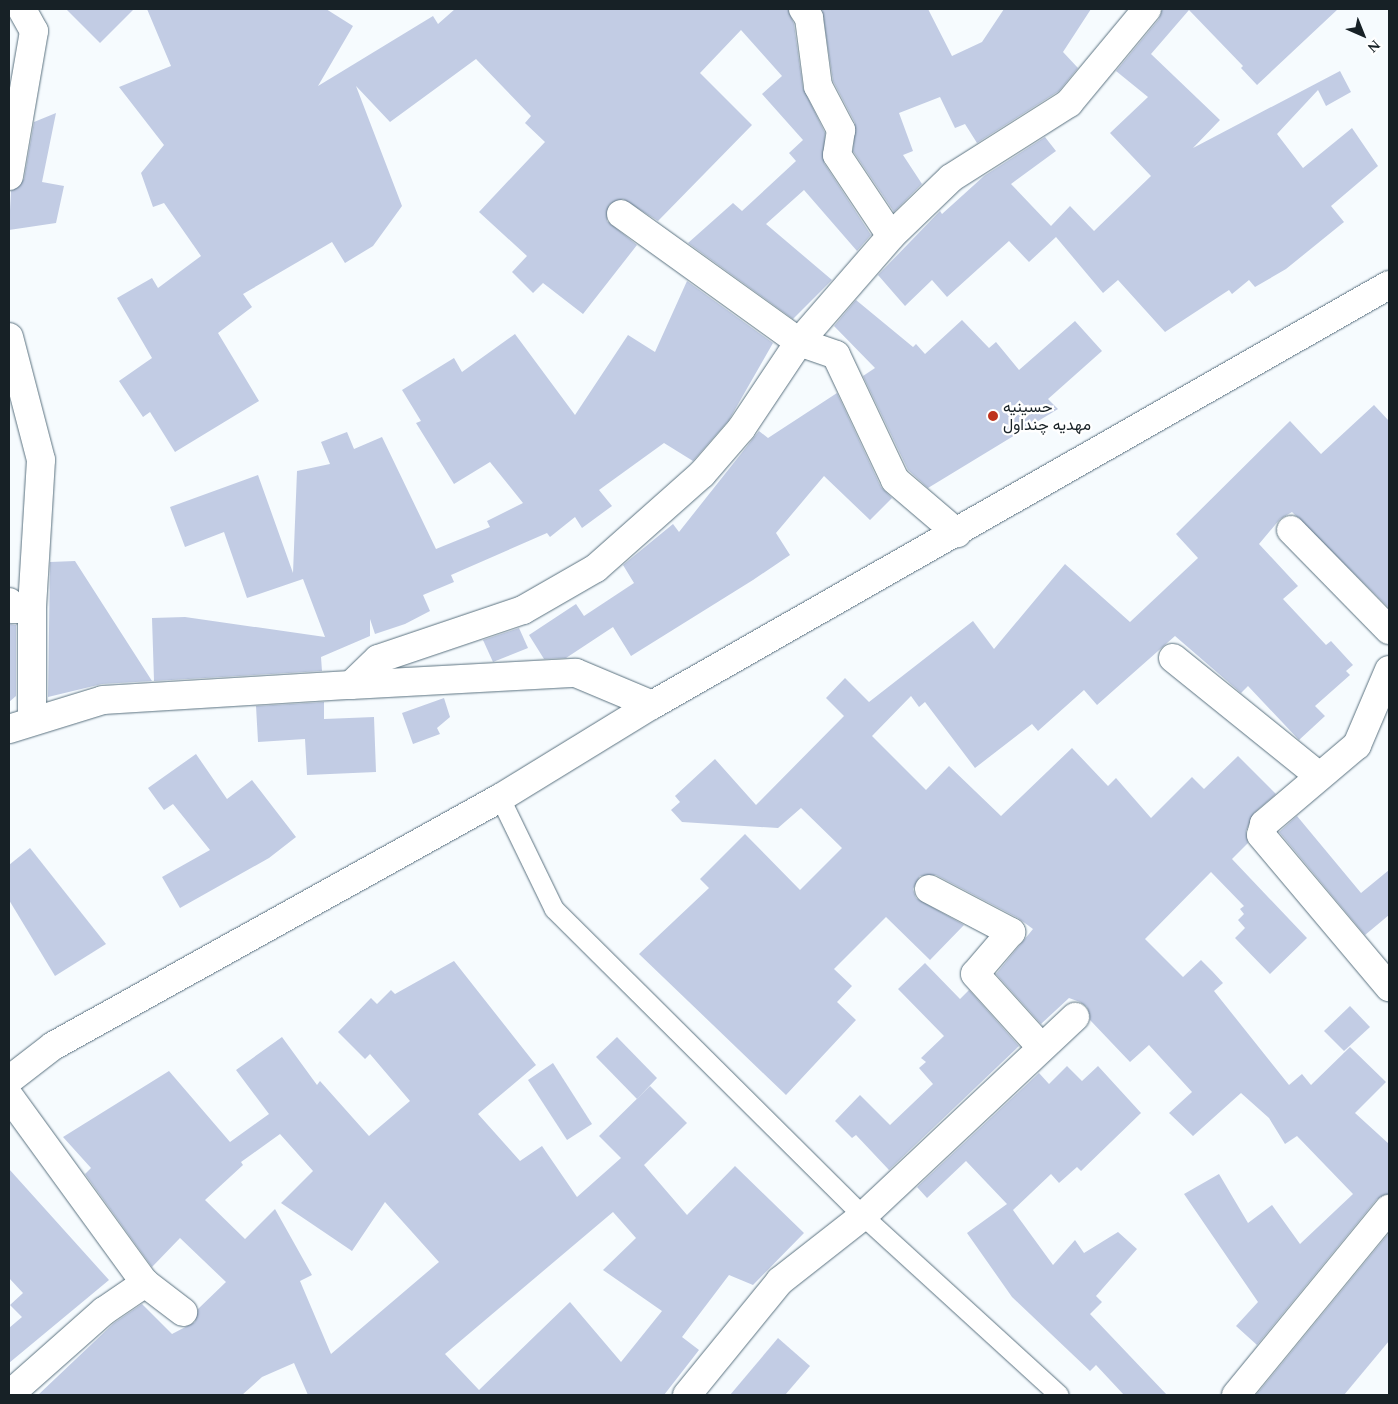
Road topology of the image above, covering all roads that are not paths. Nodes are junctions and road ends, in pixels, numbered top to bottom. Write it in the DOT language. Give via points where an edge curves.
graph roads {
  1 [pos="22,9"];
  2 [pos="803,9"];
  3 [pos="1142,10"];
  4 [pos="9,176"];
  5 [pos="621,214"];
  6 [pos="891,236"];
  7 [pos="1389,285"];
  8 [pos="9,337"];
  9 [pos="799,342"];
  10 [pos="1291,530"];
  11 [pos="957,533"];
  12 [pos="20,605"];
  13 [pos="1389,630"];
  14 [pos="1174,658"];
  15 [pos="1389,670"];
  16 [pos="351,685"];
  17 [pos="652,705"];
  18 [pos="20,724"];
  19 [pos="1319,776"];
  20 [pos="500,798"];
  21 [pos="929,889"];
  22 [pos="1389,987"];
  23 [pos="1075,1017"];
  24 [pos="1041,1047"];
  25 [pos="9,1080"];
  26 [pos="9,1096"];
  27 [pos="1389,1210"];
  28 [pos="863,1216"];
  29 [pos="145,1283"];
  30 [pos="182,1312"];
  31 [pos="9,1395"];
  32 [pos="687,1395"];
  33 [pos="1059,1395"];
  34 [pos="1236,1395"];
  1 -- 4 [label="street" via="34,31"];
  2 -- 6 [label="street" via="809,18 818,86 841,130 837,155"];
  3 -- 6 [label="street" via="1069,103 951,178"];
  5 -- 9 [label="street"];
  6 -- 9 [label="street"];
  7 -- 11 [label="street"];
  8 -- 12 [label="street" via="41,460"];
  9 -- 11 [label="street" via="836,355 895,480"];
  9 -- 16 [label="street" via="741,429 702,474 596,568 523,610 378,659"];
  10 -- 13 [label="street"];
  11 -- 17 [label="street"];
  12 -- 18 [label="street"];
  14 -- 19 [label="street"];
  15 -- 19 [label="street" via="1357,745"];
  16 -- 17 [label="street" via="576,674"];
  16 -- 18 [label="street" via="103,700"];
  17 -- 20 [label="street"];
  19 -- 22 [label="street" via="1264,824 1261,835"];
  20 -- 25 [label="street" via="53,1046"];
  20 -- 28 [label="lane" via="554,909"];
  21 -- 24 [label="street" via="1011,932 975,974"];
  23 -- 24 [label="street"];
  24 -- 28 [label="street"];
  26 -- 29 [label="street"];
  27 -- 34 [label="street"];
  28 -- 32 [label="street" via="780,1281"];
  28 -- 33 [label="lane"];
  29 -- 30 [label="street"];
  29 -- 31 [label="street" via="104,1311"];
}
